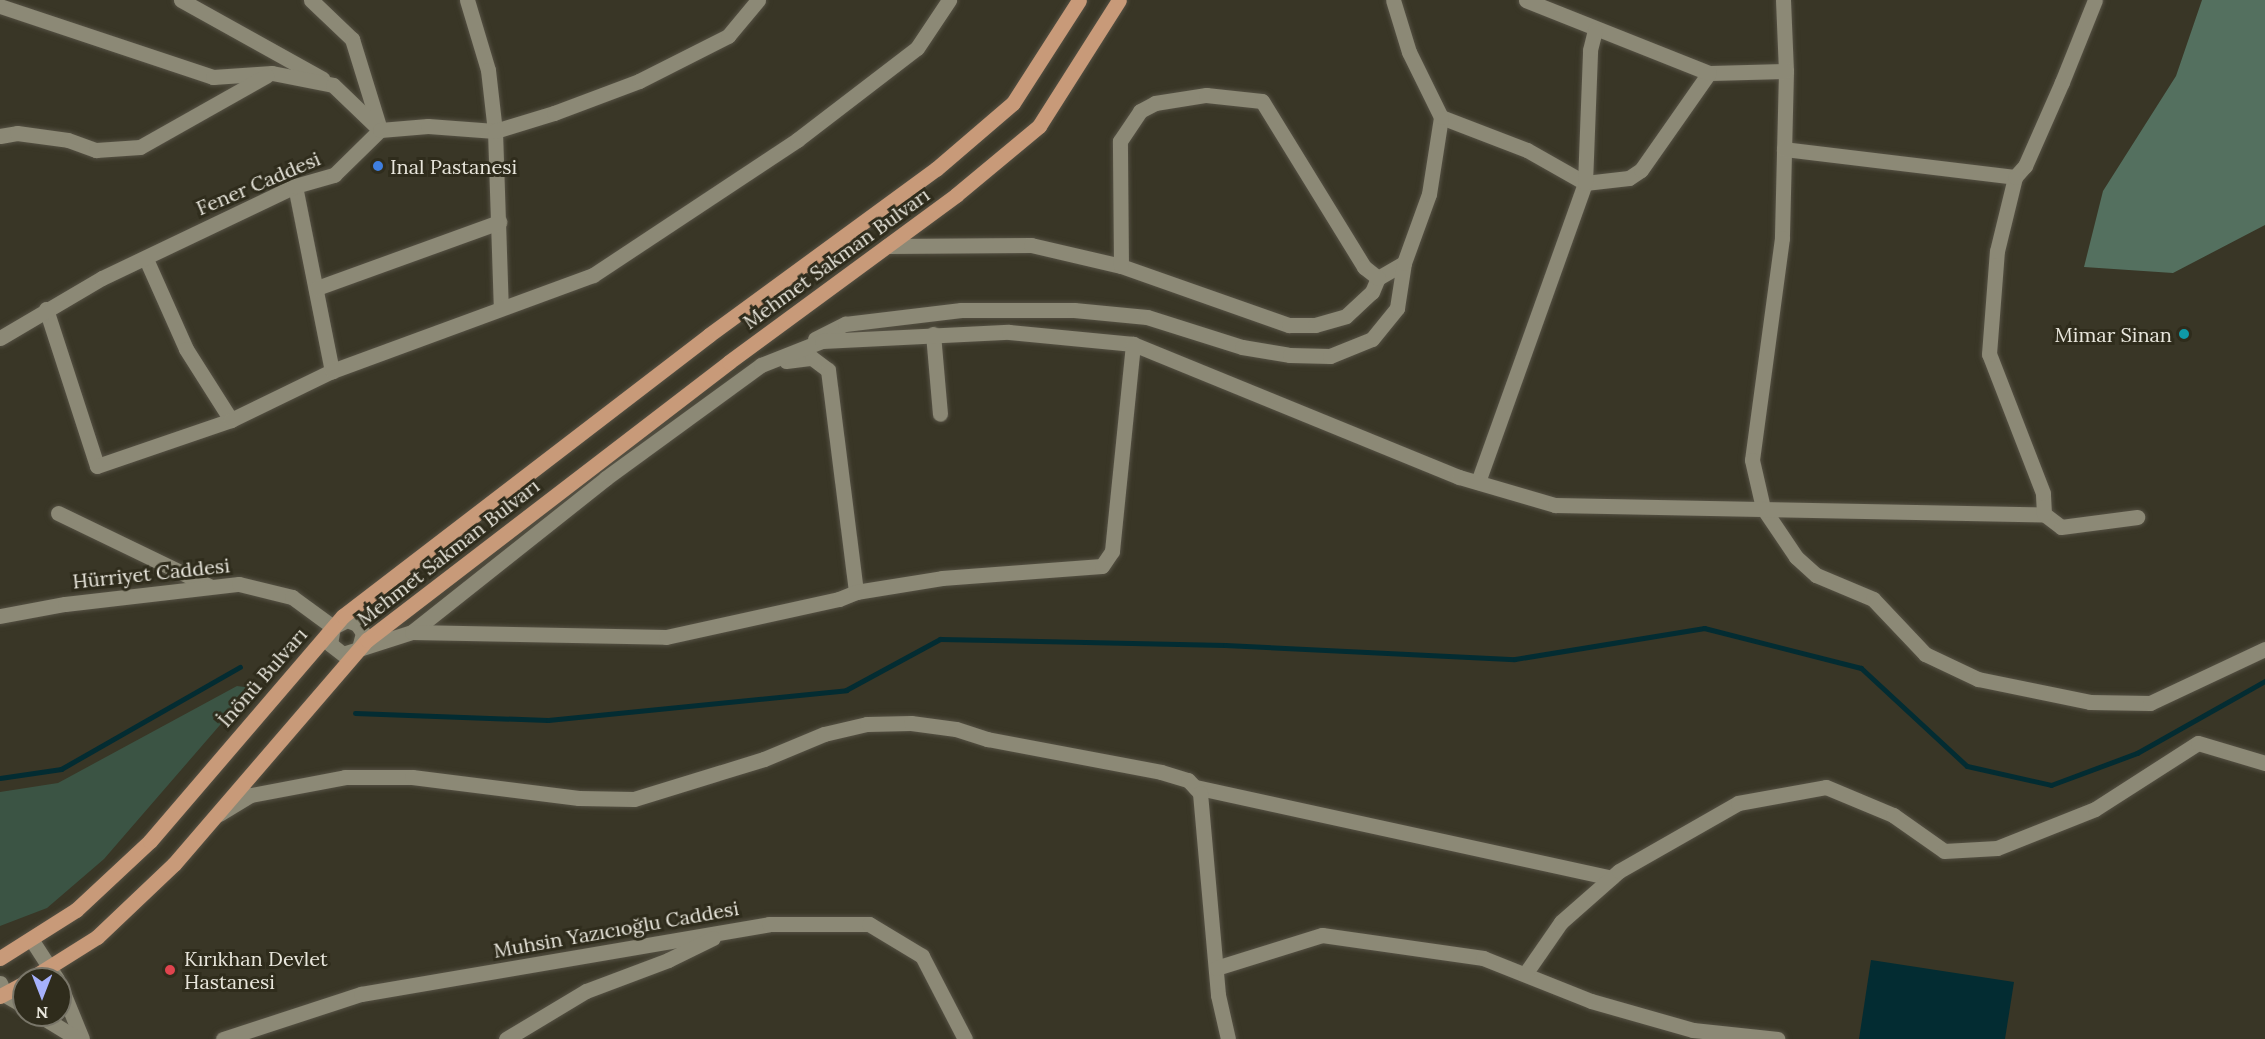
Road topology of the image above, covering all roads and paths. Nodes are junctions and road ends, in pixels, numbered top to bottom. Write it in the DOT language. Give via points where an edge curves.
graph roads {
  1 [pos="181,0"];
  2 [pos="311,0"];
  3 [pos="467,0"];
  4 [pos="758,0"];
  5 [pos="950,0"];
  6 [pos="1079,0"];
  7 [pos="1119,0"];
  8 [pos="1393,0"];
  9 [pos="1526,0"];
  10 [pos="1783,0"];
  11 [pos="2095,0"];
  12 [pos="0,6"];
  13 [pos="1595,30"];
  14 [pos="1786,71"];
  15 [pos="272,73"];
  16 [pos="1709,73"];
  17 [pos="333,85"];
  18 [pos="1441,117"];
  19 [pos="380,130"];
  20 [pos="495,131"];
  21 [pos="0,136"];
  22 [pos="1784,149"];
  23 [pos="2015,177"];
  24 [pos="1585,183"];
  25 [pos="295,186"];
  26 [pos="499,222"];
  27 [pos="887,246"];
  28 [pos="146,259"];
  29 [pos="1404,264"];
  30 [pos="1121,266"];
  31 [pos="1378,278"];
  32 [pos="317,288"];
  33 [pos="501,308"];
  34 [pos="46,309"];
  35 [pos="933,334"];
  36 [pos="0,338"];
  37 [pos="1133,344"];
  38 [pos="761,365"];
  39 [pos="332,371"];
  40 [pos="940,414"];
  41 [pos="231,420"];
  42 [pos="1478,482"];
  43 [pos="1763,508"];
  44 [pos="58,513"];
  45 [pos="2044,514"];
  46 [pos="2137,517"];
  47 [pos="210,586"];
  48 [pos="856,592"];
  49 [pos="0,616"];
  50 [pos="333,627"];
  51 [pos="412,632"];
  52 [pos="359,648"];
  53 [pos="2265,649"];
  54 [pos="2265,764"];
  55 [pos="1195,787"];
  56 [pos="214,817"];
  57 [pos="1611,878"];
  58 [pos="721,932"];
  59 [pos="31,939"];
  60 [pos="0,958"];
  61 [pos="51,967"];
  62 [pos="60,967"];
  63 [pos="1216,968"];
  64 [pos="1525,974"];
  65 [pos="72,1017"];
  66 [pos="60,1027"];
  67 [pos="80,1039"];
  68 [pos="223,1039"];
  69 [pos="506,1039"];
  70 [pos="965,1039"];
  71 [pos="1228,1039"];
  72 [pos="1778,1039"];
  1 -- 17 [label="street"];
  2 -- 19 [label="street" via="352,39"];
  3 -- 20 [label="street" via="488,70"];
  4 -- 20 [label="street" via="728,36 639,81"];
  5 -- 33 [label="street" via="917,48 797,140 593,275"];
  6 -- 50 [label="main road, Mehmet Sakman Bulvarı" via="1013,103 936,169 709,335"];
  7 -- 27 [label="main road, Mehmet Sakman Bulvarı" via="1039,126"];
  8 -- 18 [label="street" via="1409,52"];
  9 -- 13 [label="street"];
  10 -- 14 [label="street"];
  11 -- 23 [label="street" via="2025,166"];
  12 -- 15 [label="street" via="213,76"];
  13 -- 16 [label="street" via="1697,65"];
  13 -- 24 [label="street" via="1590,50"];
  14 -- 16 [label="street"];
  14 -- 22 [label="street"];
  15 -- 17 [label="street"];
  15 -- 21 [label="street" via="140,147 96,150 68,140 17,133"];
  16 -- 24 [label="street" via="1641,170 1629,178"];
  17 -- 19 [label="street"];
  18 -- 24 [label="street" via="1527,150"];
  18 -- 29 [label="street" via="1428,194"];
  19 -- 20 [label="street" via="428,126"];
  19 -- 25 [label="street, Fener Caddesi" via="334,175"];
  20 -- 26 [label="street"];
  22 -- 23 [label="street"];
  22 -- 43 [label="street" via="1782,238 1752,460"];
  23 -- 45 [label="street" via="1997,251 1989,354 2043,493"];
  24 -- 42 [label="street"];
  25 -- 28 [label="street, Fener Caddesi"];
  25 -- 32 [label="street"];
  26 -- 32 [label="street"];
  26 -- 33 [label="street"];
  27 -- 30 [label="street" via="1031,245"];
  27 -- 52 [label="main road, Mehmet Sakman Bulvarı" via="720,369"];
  28 -- 34 [label="street, Fener Caddesi"];
  28 -- 41 [label="street" via="186,350"];
  29 -- 31 [label="street"];
  29 -- 38 [label="street" via="1397,308 1372,339 1330,356 1290,355 1242,347 1147,317 1074,310 961,310 845,324"];
  30 -- 31 [label="street" via="1289,325 1315,325 1346,316 1372,292"];
  30 -- 31 [label="street" via="1120,141 1140,111 1155,102 1206,95 1262,101 1364,267"];
  32 -- 39 [label="street"];
  33 -- 39 [label="street"];
  34 -- 36 [label="street, Fener Caddesi"];
  34 -- 41 [label="street" via="97,466"];
  35 -- 37 [label="street" via="1009,332"];
  35 -- 38 [label="street" via="822,341"];
  35 -- 40 [label="street"];
  37 -- 42 [label="street"];
  37 -- 48 [label="street" via="1112,551 1102,566 942,578"];
  38 -- 48 [label="street" via="812,358 828,370"];
  38 -- 51 [label="street" via="606,478"];
  39 -- 41 [label="street"];
  42 -- 43 [label="street" via="1555,505"];
  43 -- 45 [label="street"];
  43 -- 53 [label="street" via="1796,557 1816,575 1873,599 1926,654 1978,679 2090,702 2150,703"];
  44 -- 47 [label="street"];
  45 -- 46 [label="street" via="2061,527"];
  47 -- 49 [label="street, Hürriyet Caddesi"];
  47 -- 50 [label="street, Hürriyet Caddesi" via="240,584 292,597"];
  48 -- 51 [label="street" via="839,600 666,637"];
  50 -- 52 [label="street, İnönü Bulvarı" via="329,638 333,649 349,654"];
  50 -- 52 [label="street, Mehmet Sakman Bulvarı" via="347,620 357,624 363,633"];
  50 -- 59 [label="main road, İnönü Bulvarı" via="150,841 76,910"];
  51 -- 52 [label="street"];
  52 -- 56 [label="main road"];
  54 -- 57 [label="street" via="2198,743 2095,808 1997,848 1944,851 1893,815 1826,787 1738,803"];
  55 -- 56 [label="street" via="1188,780 1161,772 987,739 956,729 911,723 867,724 824,734 764,759 634,799 579,798 412,777 345,777 251,795"];
  55 -- 57 [label="street"];
  55 -- 63 [label="street" via="1205,814"];
  56 -- 62 [label="main road" via="174,864"];
  57 -- 64 [label="street" via="1561,922"];
  58 -- 68 [label="street, Muhsin Yazıcıoğlu Caddesi" via="361,994"];
  58 -- 69 [label="street" via="668,960 586,991"];
  58 -- 70 [label="street, Muhsin Yazıcıoğlu Caddesi" via="769,924 869,924 922,956"];
  59 -- 60 [label="main road, İnönü Bulvarı"];
  59 -- 61 [label="street"];
  63 -- 64 [label="street" via="1322,935 1483,958"];
  63 -- 71 [label="street"];
  64 -- 72 [label="street" via="1591,1001 1693,1030"];
  65 -- 67 [label="street"];
  66 -- 67 [label="street"];
}
